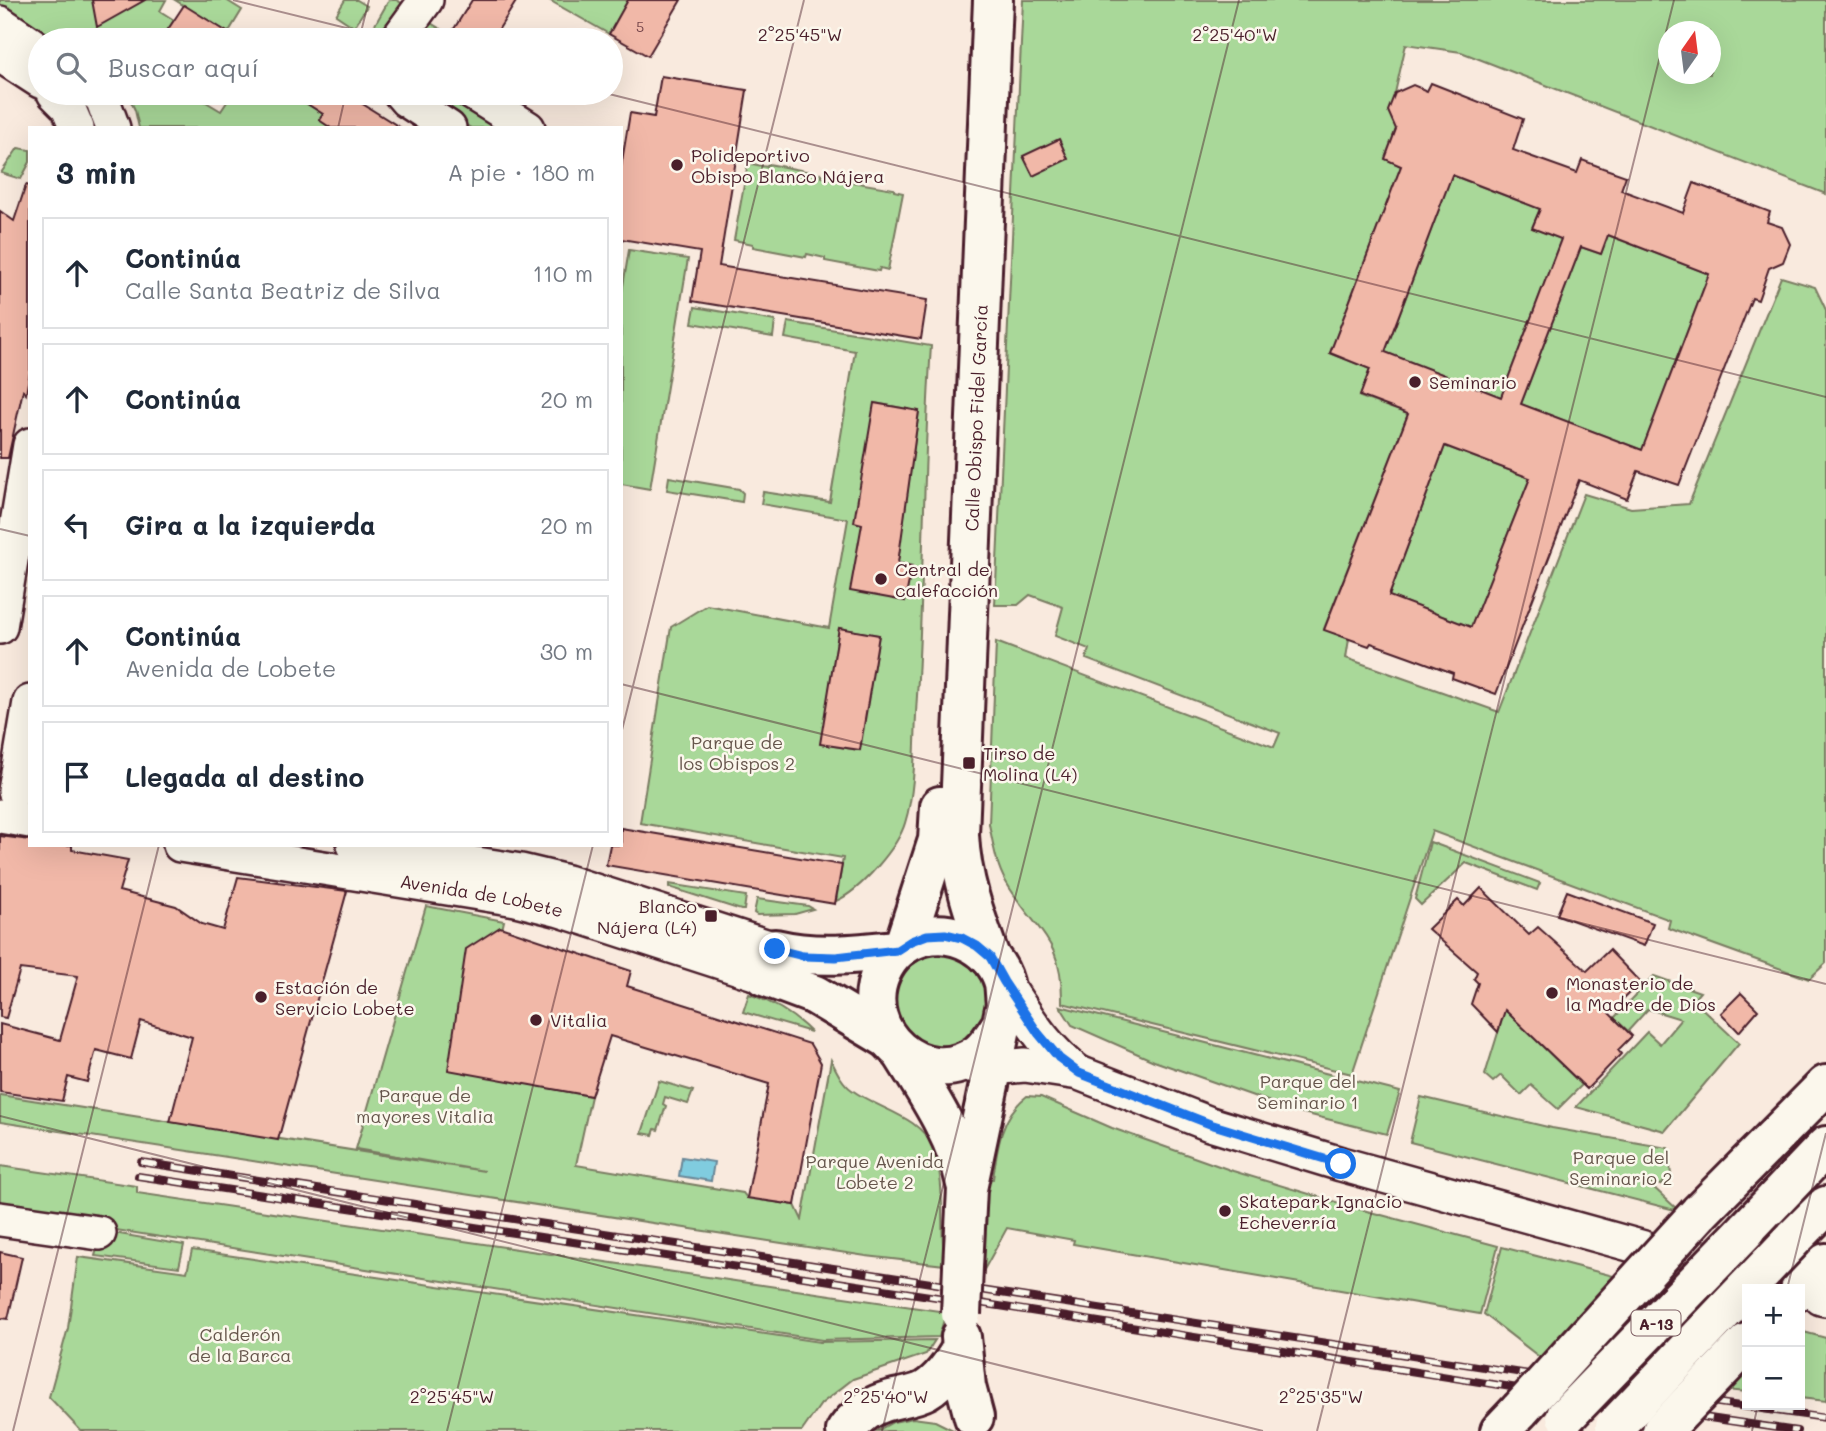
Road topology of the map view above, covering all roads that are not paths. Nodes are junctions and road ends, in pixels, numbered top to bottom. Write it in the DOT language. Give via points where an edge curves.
graph roads {
  1 [pos="976,0"];
  2 [pos="993,0"];
  3 [pos="0,23"];
  4 [pos="28,42"];
  5 [pos="0,55"];
  6 [pos="28,73"];
  7 [pos="414,105"];
  8 [pos="491,105"];
  9 [pos="446,126"];
  10 [pos="525,126"];
  11 [pos="28,457"];
  12 [pos="0,627"];
  13 [pos="28,712"];
  14 [pos="11,797"];
  15 [pos="28,818"];
  16 [pos="192,847"];
  17 [pos="378,847"];
  18 [pos="437,852"];
  19 [pos="900,948"];
  20 [pos="769,962"];
  21 [pos="997,970"];
  22 [pos="895,1046"];
  23 [pos="975,1066"];
  24 [pos="1079,1073"];
  25 [pos="1826,1085"];
  26 [pos="1826,1146"];
  27 [pos="967,1189"];
  28 [pos="1826,1206"];
  29 [pos="0,1219"];
  30 [pos="99,1234"];
  31 [pos="1651,1250"];
  32 [pos="961,1331"];
  33 [pos="1743,1347"];
  34 [pos="904,1397"];
  35 [pos="1534,1422"];
  36 [pos="980,1424"];
  37 [pos="1613,1429"];
  38 [pos="846,1431"];
  39 [pos="1662,1431"];
  1 -- 19 [label="main road, Calle Obispo Fidel García" via="938,840"];
  2 -- 21 [label="main road, Calle Obispo Fidel García" via="959,835 971,906"];
  3 -- 4 [label="street"];
  5 -- 6 [label="street"];
  7 -- 9 [label="street"];
  8 -- 10 [label="street"];
  11 -- 12 [label="street"];
  13 -- 14 [label="street"];
  14 -- 15 [label="street"];
  16 -- 20 [label="street, Avenida de Lobete" via="516,899"];
  17 -- 18 [label="street, Avenida de Lobete"];
  18 -- 20 [label="street, Avenida de Lobete" via="567,882"];
  19 -- 20 [label="main road, Avenida de Lobete"];
  19 -- 21 [label="main road" via="927,935 945,934 977,946"];
  19 -- 22 [label="main road" via="884,965 874,1002 878,1021"];
  20 -- 22 [label="main road, Avenida de Lobete"];
  21 -- 23 [label="main road" via="1006,1004 1001,1025"];
  21 -- 24 [label="street" via="1044,1041"];
  22 -- 23 [label="main road" via="920,1062"];
  22 -- 27 [label="main road" via="944,1122 962,1162"];
  23 -- 24 [label="street" via="1017,1065"];
  23 -- 27 [label="main road"];
  24 -- 31 [label="street" via="1210,1124"];
  25 -- 35 [label="main road, bridge" via="1699,1213"];
  26 -- 35 [label="main road, A-13, bridge" via="1747,1229"];
  27 -- 32 [label="main road, bridge"];
  28 -- 37 [label="main road, A-13, bridge"];
  29 -- 30 [label="street"];
  32 -- 34 [label="main road" via="950,1368 933,1385"];
  32 -- 36 [label="main road" via="966,1387"];
  33 -- 39 [label="main road, bridge"];
  34 -- 36 [label="main road" via="959,1406"];
  34 -- 38 [label="main road" via="867,1410"];
}
